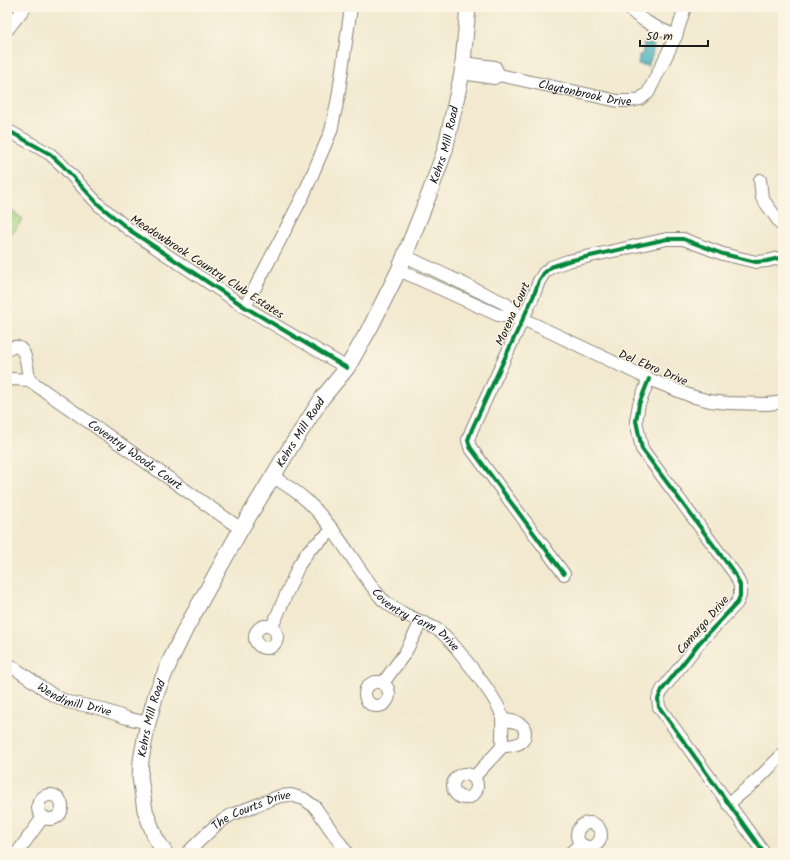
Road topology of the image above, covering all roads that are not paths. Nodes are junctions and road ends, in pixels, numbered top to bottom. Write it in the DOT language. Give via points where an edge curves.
graph roads {
  1 [pos="24,7"];
  2 [pos="351,7"];
  3 [pos="468,7"];
  4 [pos="628,7"];
  5 [pos="685,7"];
  6 [pos="7,30"];
  7 [pos="676,36"];
  8 [pos="463,68"];
  9 [pos="7,130"];
  10 [pos="760,180"];
  11 [pos="783,227"];
  12 [pos="405,256"];
  13 [pos="783,257"];
  14 [pos="400,270"];
  15 [pos="245,307"];
  16 [pos="522,318"];
  17 [pos="7,350"];
  18 [pos="347,368"];
  19 [pos="7,380"];
  20 [pos="28,380"];
  21 [pos="648,380"];
  22 [pos="783,402"];
  23 [pos="273,477"];
  24 [pos="241,529"];
  25 [pos="332,530"];
  26 [pos="564,574"];
  27 [pos="421,622"];
  28 [pos="272,627"];
  29 [pos="7,663"];
  30 [pos="383,684"];
  31 [pos="502,720"];
  32 [pos="148,723"];
  33 [pos="502,747"];
  34 [pos="783,754"];
  35 [pos="474,777"];
  36 [pos="728,804"];
  37 [pos="43,817"];
  38 [pos="581,844"];
  39 [pos="17,853"];
  40 [pos="165,853"];
  41 [pos="187,853"];
  42 [pos="348,853"];
  43 [pos="570,853"];
  44 [pos="764,853"];
  1 -- 6 [label="street"];
  2 -- 15 [label="street, Meadowbrook Country Club Estates" via="331,132 304,194"];
  3 -- 8 [label="main road, Kehrs Mill Road"];
  4 -- 7 [label="street" via="655,27"];
  5 -- 7 [label="street, Claytonbrook Drive"];
  7 -- 8 [label="street, Claytonbrook Drive" via="648,93 640,99 631,101 618,101 500,75 495,67"];
  8 -- 12 [label="main road, Kehrs Mill Road" via="444,150"];
  9 -- 15 [label="street, Meadowbrook Country Club Estates" via="50,154 99,205 130,231"];
  10 -- 11 [label="street" via="762,198"];
  12 -- 14 [label="main road, Kehrs Mill Road"];
  12 -- 16 [label="street, Del Ebro Drive" via="506,304"];
  13 -- 16 [label="street, Morena Court" via="756,262 723,254 683,239 667,239 568,261 551,267 544,273"];
  14 -- 16 [label="street, Del Ebro Drive" via="498,315"];
  14 -- 18 [label="main road, Kehrs Mill Road"];
  15 -- 18 [label="street, Meadowbrook Country Club Estates"];
  16 -- 21 [label="street, Del Ebro Drive"];
  16 -- 26 [label="street, Morena Court" via="468,440 470,447"];
  17 -- 20 [label="street" via="14,347 22,350 26,357"];
  18 -- 23 [label="main road, Kehrs Mill Road" via="323,397"];
  19 -- 20 [label="street"];
  20 -- 24 [label="street, Coventry Woods Court"];
  21 -- 22 [label="street, Del Ebro Drive" via="710,401 748,404"];
  21 -- 36 [label="street, Camargo Drive" via="636,421 642,450 735,574 740,585 738,602 700,642 662,690 658,699 659,707"];
  23 -- 24 [label="main road, Kehrs Mill Road"];
  23 -- 25 [label="street, Coventry Farm Drive" via="306,500"];
  24 -- 32 [label="main road, Kehrs Mill Road" via="211,580 171,659 156,694"];
  25 -- 27 [label="street, Coventry Farm Drive" via="382,599 403,614"];
  25 -- 28 [label="street" via="309,550 299,565"];
  27 -- 30 [label="street" via="405,653"];
  27 -- 31 [label="street, Coventry Farm Drive" via="438,630 453,644 497,704"];
  29 -- 32 [label="street, Wendimill Drive" via="68,702"];
  31 -- 33 [label="street, Coventry Farm Drive"];
  31 -- 33 [label="street" via="519,723 525,734 519,744"];
  32 -- 40 [label="main road, Kehrs Mill Road" via="140,768 141,786 145,810 155,837"];
  33 -- 35 [label="street"];
  34 -- 36 [label="street"];
  36 -- 44 [label="street, Camargo Drive"];
  37 -- 39 [label="street"];
  38 -- 43 [label="street"];
  41 -- 42 [label="street, The Courts Drive" via="231,815 280,796 291,795 304,799 315,807"];
}
